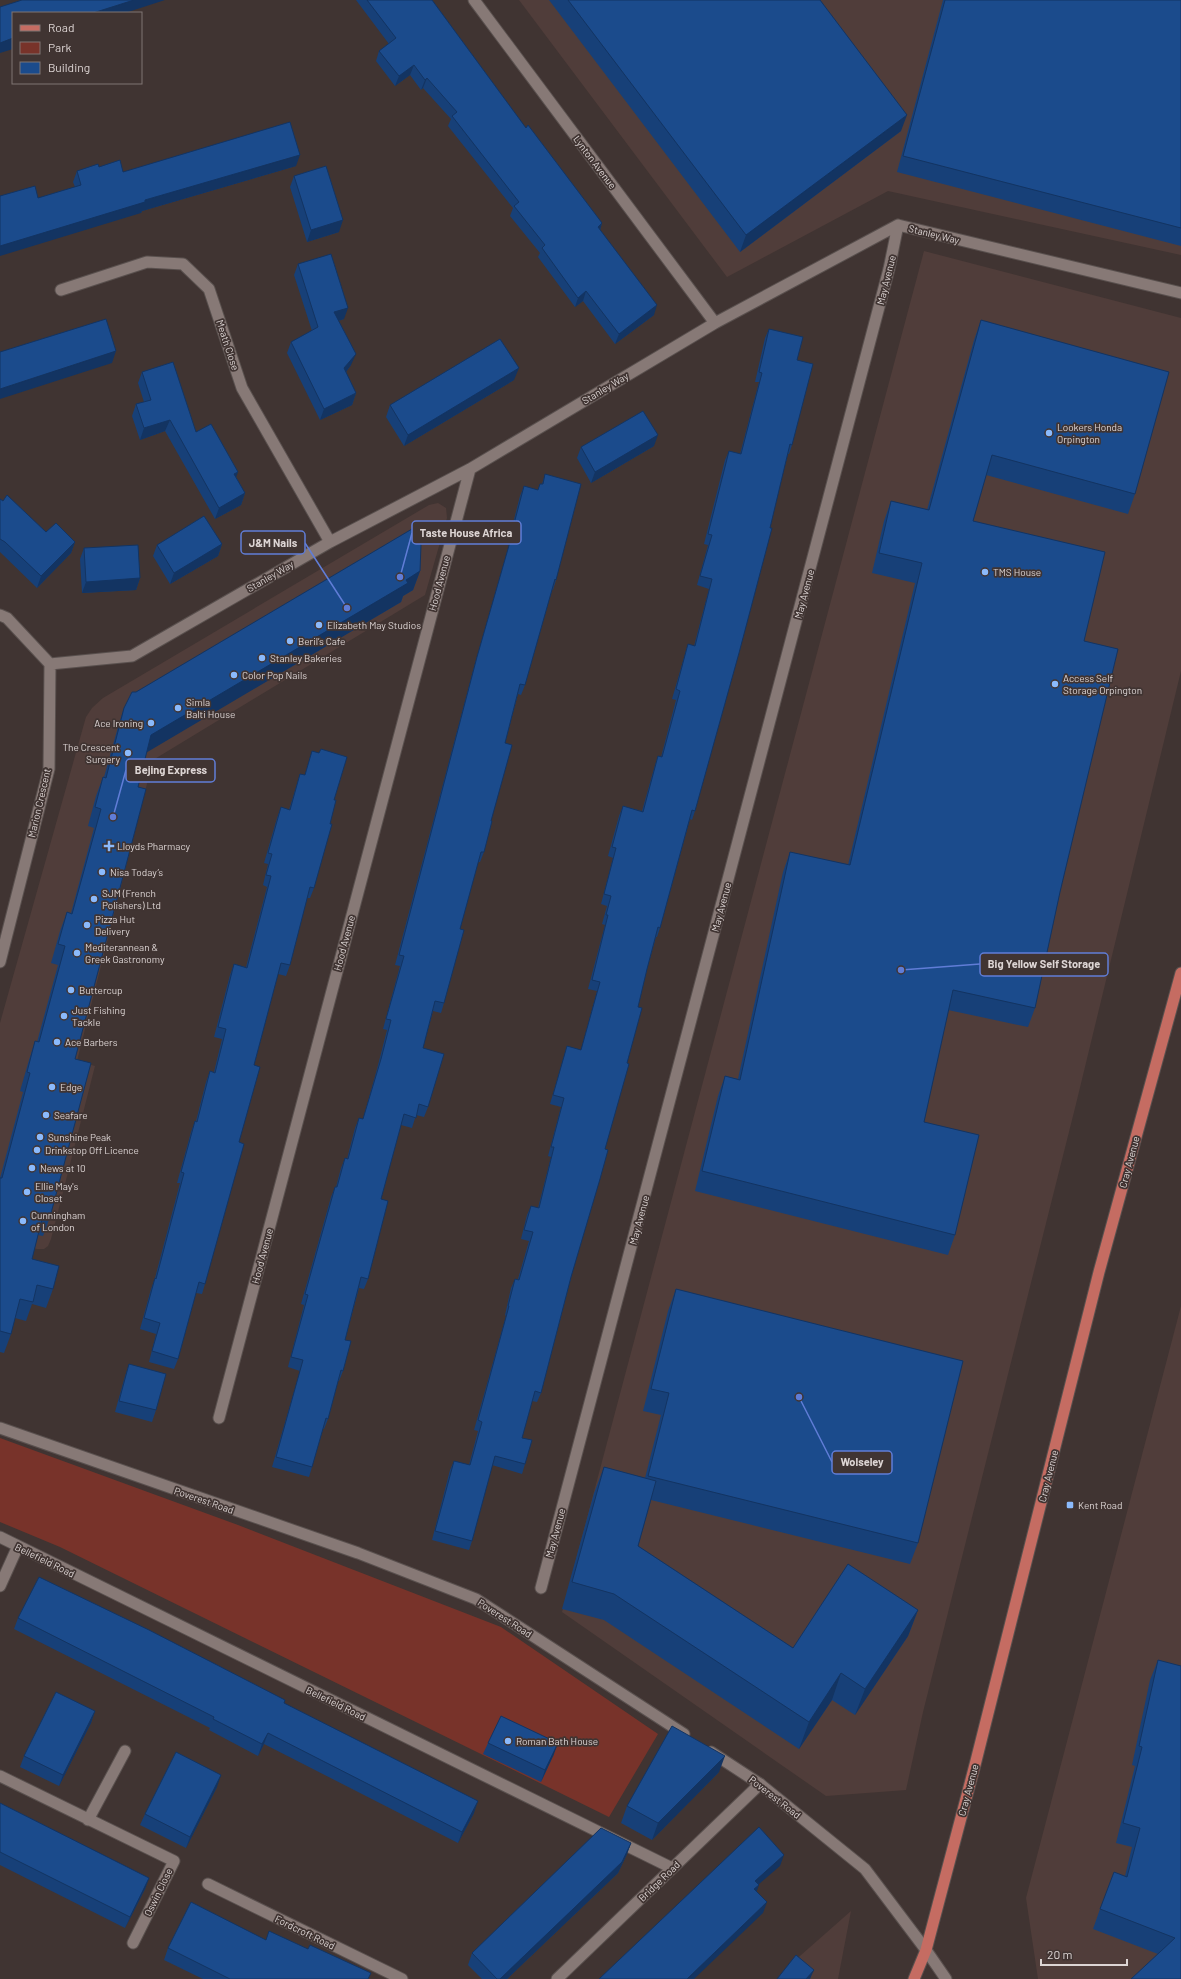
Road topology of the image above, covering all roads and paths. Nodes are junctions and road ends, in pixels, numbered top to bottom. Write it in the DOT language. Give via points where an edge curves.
graph roads {
  1 [pos="474,0"];
  2 [pos="898,225"];
  3 [pos="61,290"];
  4 [pos="1181,293"];
  5 [pos="715,323"];
  6 [pos="470,469"];
  7 [pos="330,542"];
  8 [pos="0,615"];
  9 [pos="50,664"];
  10 [pos="0,962"];
  11 [pos="1181,973"];
  12 [pos="219,1418"];
  13 [pos="0,1428"];
  14 [pos="0,1537"];
  15 [pos="18,1546"];
  16 [pos="0,1586"];
  17 [pos="541,1588"];
  18 [pos="124,1751"];
  19 [pos="0,1776"];
  20 [pos="760,1784"];
  21 [pos="88,1820"];
  22 [pos="672,1868"];
  23 [pos="208,1884"];
  24 [pos="133,1943"];
  25 [pos="926,1950"];
  26 [pos="402,1979"];
  27 [pos="558,1979"];
  28 [pos="914,1979"];
  29 [pos="946,1979"];
  1 -- 5 [label="street, Lynton Avenue"];
  2 -- 4 [label="street, Stanley Way"];
  2 -- 5 [label="street, Stanley Way"];
  2 -- 17 [label="street, May Avenue" via="885,285"];
  3 -- 7 [label="street, Meath Close" via="147,262 183,264 209,289 242,388"];
  5 -- 6 [label="street, Stanley Way"];
  6 -- 7 [label="street, Stanley Way"];
  6 -- 12 [label="street, Hood Avenue"];
  7 -- 9 [label="street, Stanley Way" via="132,656"];
  8 -- 9 [label="street" via="7,618"];
  9 -- 10 [label="street, Marion Crescent" via="49,769"];
  11 -- 25 [label="main road, Cray Avenue" via="1099,1272"];
  13 -- 20 [label="street, Poverest Road" via="358,1553 476,1599"];
  14 -- 15 [label="street, Bellefield Road"];
  15 -- 16 [label="street"];
  15 -- 22 [label="street, Bellefield Road"];
  18 -- 21 [label="street"];
  19 -- 21 [label="street, Oswin Close"];
  20 -- 22 [label="street, Bridge Road"];
  20 -- 25 [label="street, Poverest Road" via="865,1869"];
  21 -- 24 [label="street, Oswin Close" via="174,1861"];
  22 -- 27 [label="street, Bridge Road"];
  23 -- 26 [label="street, Fordcroft Road"];
  25 -- 28 [label="main road, Cray Avenue"];
  25 -- 29 [label="street"];
}
